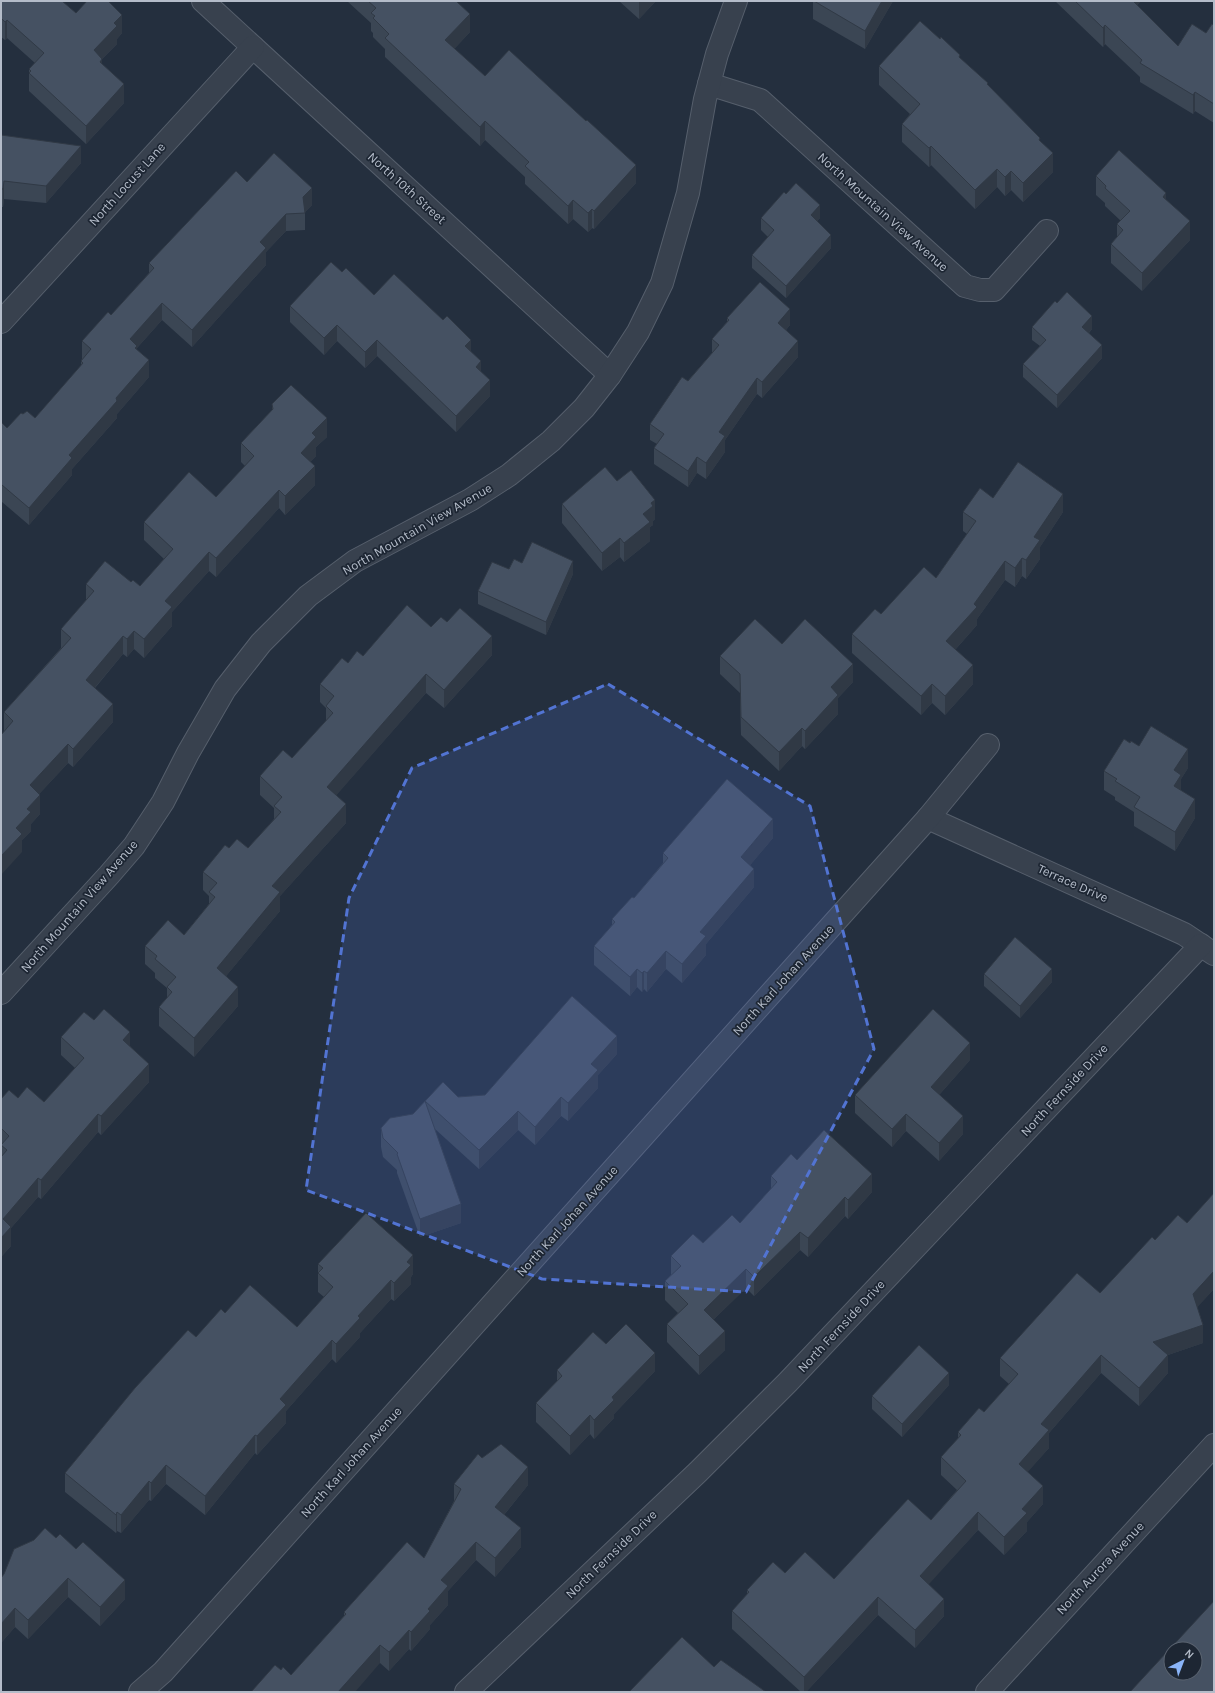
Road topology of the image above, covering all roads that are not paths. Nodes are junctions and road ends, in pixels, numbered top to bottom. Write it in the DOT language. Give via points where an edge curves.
graph roads {
  1 [pos="203,1"];
  2 [pos="736,1"];
  3 [pos="253,47"];
  4 [pos="709,84"];
  5 [pos="1047,231"];
  6 [pos="1,322"];
  7 [pos="610,375"];
  8 [pos="988,745"];
  9 [pos="928,818"];
  10 [pos="1208,949"];
  11 [pos="1,993"];
  12 [pos="1214,1445"];
  13 [pos="140,1692"];
  14 [pos="466,1692"];
  15 [pos="987,1692"];
  1 -- 3 [label="street, North 10th Street"];
  2 -- 4 [label="street, North Mountain View Avenue"];
  3 -- 6 [label="street, North Locust Lane"];
  3 -- 7 [label="street, North 10th Street"];
  4 -- 5 [label="street, North Mountain View Avenue" via="760,100 965,286 994,290"];
  4 -- 7 [label="street, North Mountain View Avenue" via="688,193 662,283 638,332"];
  7 -- 11 [label="street, North Mountain View Avenue" via="584,408 551,441 509,475 470,500 355,561 308,596 261,643 225,689 163,802 134,846"];
  8 -- 9 [label="street, North Karl Johan Avenue"];
  9 -- 10 [label="street, Terrace Drive" via="1157,921"];
  9 -- 13 [label="street, North Karl Johan Avenue" via="168,1666"];
  10 -- 14 [label="street, North Fernside Drive" via="788,1382 698,1472"];
  12 -- 15 [label="street, North Aurora Avenue"];
}
